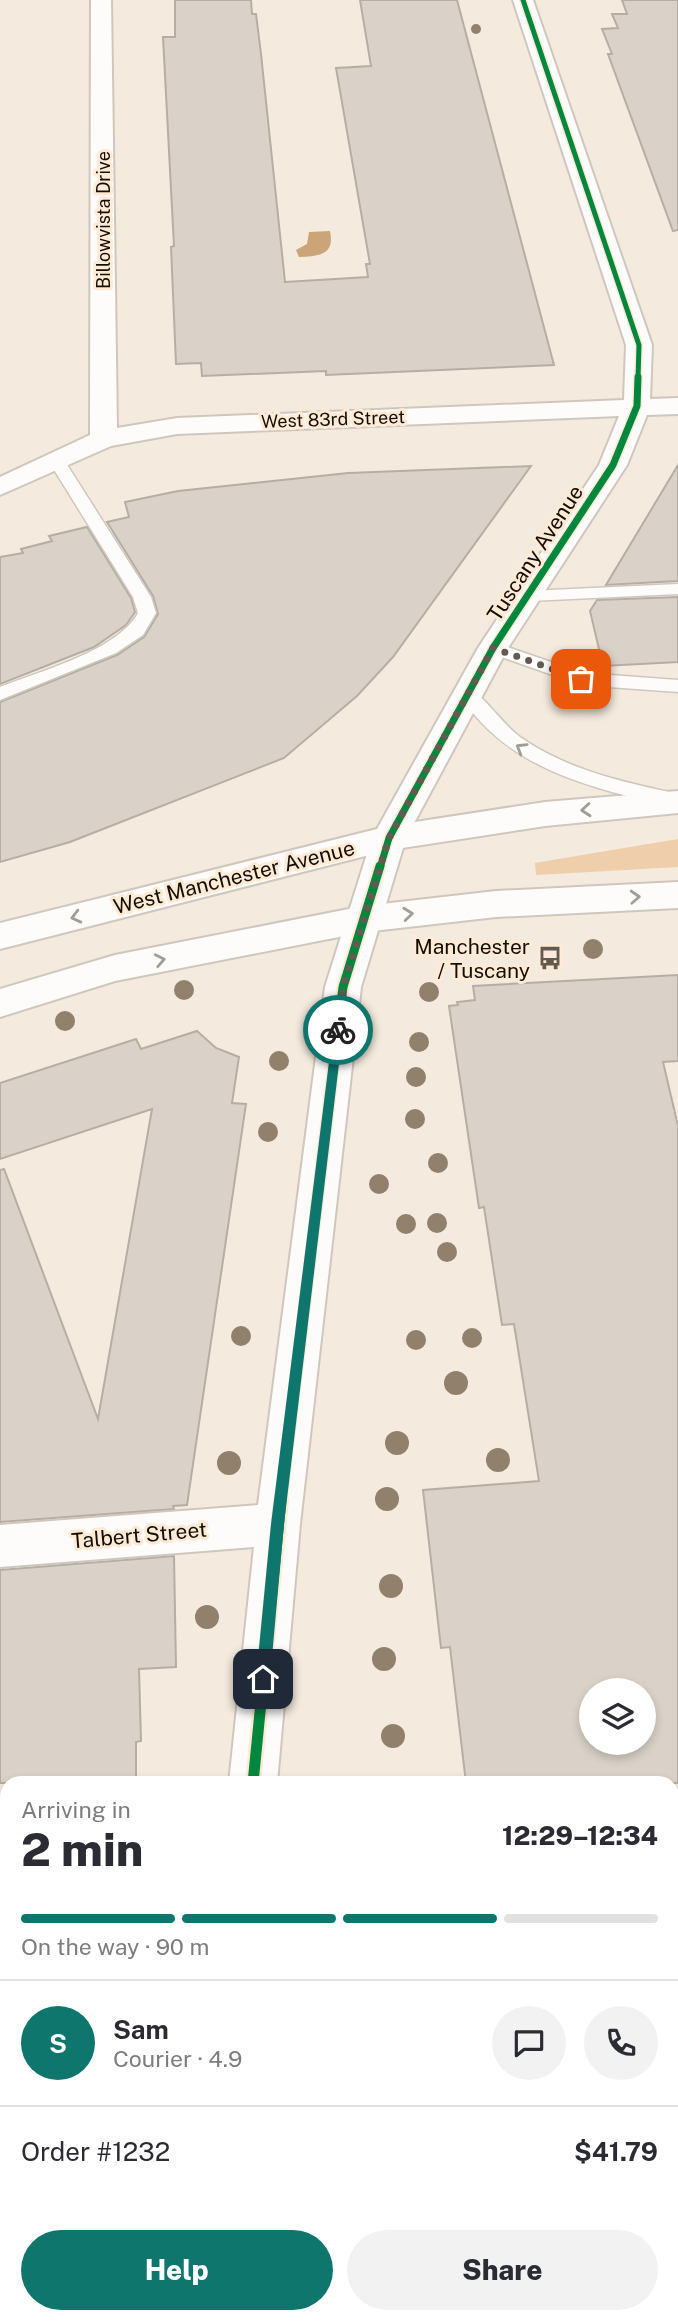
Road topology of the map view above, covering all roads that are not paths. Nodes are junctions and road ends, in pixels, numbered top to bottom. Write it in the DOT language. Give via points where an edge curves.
graph roads {
  1 [pos="101,0"];
  2 [pos="523,0"];
  3 [pos="638,406"];
  4 [pos="678,406"];
  5 [pos="104,439"];
  6 [pos="56,460"];
  7 [pos="0,487"];
  8 [pos="678,589"];
  9 [pos="529,596"];
  10 [pos="493,648"];
  11 [pos="678,686"];
  12 [pos="0,694"];
  13 [pos="470,695"];
  14 [pos="678,802"];
  15 [pos="389,838"];
  16 [pos="678,895"];
  17 [pos="364,919"];
  18 [pos="0,936"];
  19 [pos="0,1003"];
  20 [pos="278,1524"];
  21 [pos="0,1546"];
  22 [pos="254,1776"];
  1 -- 5 [label="street, Billowvista Drive"];
  2 -- 3 [label="street, Tuscany Avenue" via="639,345"];
  3 -- 4 [label="street, West 83rd Street"];
  3 -- 5 [label="street, West 83rd Street" via="177,426"];
  3 -- 9 [label="street, Tuscany Avenue" via="613,465"];
  5 -- 6 [label="street, West 83rd Street"];
  6 -- 7 [label="street, West 83rd Street"];
  6 -- 12 [label="lane" via="142,597 147,613 137,631 110,649"];
  8 -- 9 [label="lane"];
  9 -- 10 [label="street, Tuscany Avenue"];
  10 -- 11 [label="lane" via="581,679"];
  10 -- 13 [label="street, Tuscany Avenue"];
  14 -- 13 [label="lane, one-way" via="593,779 522,750 489,723"];
  13 -- 15 [label="street, Tuscany Avenue"];
  14 -- 15 [label="street, West Manchester Avenue, one-way" via="545,814"];
  15 -- 17 [label="street, Tuscany Avenue"];
  15 -- 18 [label="street, West Manchester Avenue, one-way"];
  17 -- 16 [label="street, one-way" via="496,904"];
  19 -- 17 [label="street, one-way" via="115,968"];
  17 -- 20 [label="street, Tuscany Avenue" via="343,987"];
  20 -- 21 [label="street, Talbert Street"];
  20 -- 22 [label="street, Tuscany Avenue"];
}
